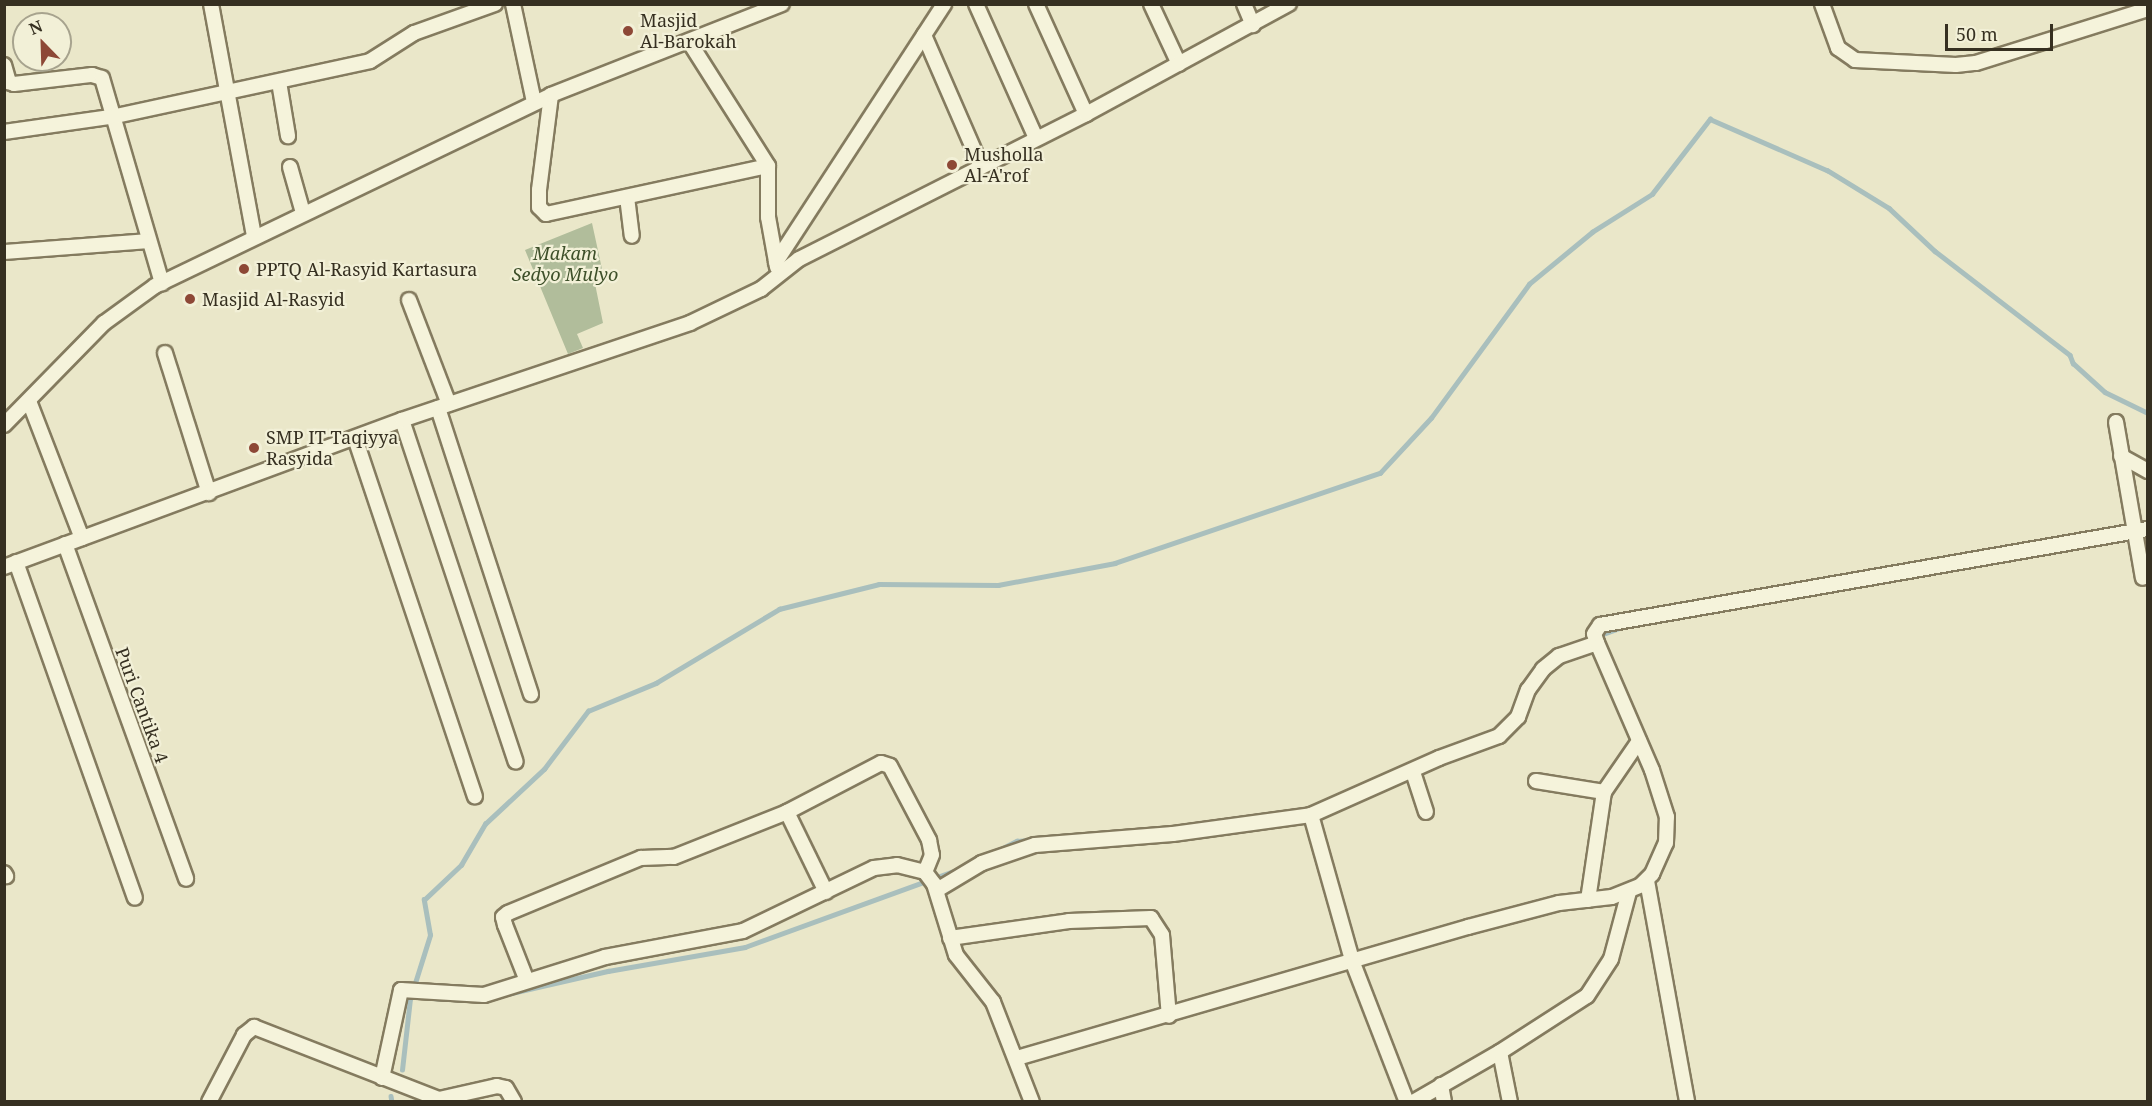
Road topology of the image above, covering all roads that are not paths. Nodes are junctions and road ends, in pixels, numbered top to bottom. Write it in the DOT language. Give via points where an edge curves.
graph roads {
  1 [pos="211,4"];
  2 [pos="495,4"];
  3 [pos="513,4"];
  4 [pos="783,4"];
  5 [pos="944,4"];
  6 [pos="976,4"];
  7 [pos="1036,4"];
  8 [pos="1151,4"];
  9 [pos="1244,4"];
  10 [pos="1289,4"];
  11 [pos="1822,4"];
  12 [pos="2148,9"];
  13 [pos="1253,25"];
  14 [pos="924,35"];
  15 [pos="690,43"];
  16 [pos="1179,64"];
  17 [pos="4,65"];
  18 [pos="279,82"];
  19 [pos="226,92"];
  20 [pos="551,95"];
  21 [pos="534,102"];
  22 [pos="1086,114"];
  23 [pos="116,116"];
  24 [pos="4,132"];
  25 [pos="288,136"];
  26 [pos="1036,138"];
  27 [pos="768,166"];
  28 [pos="981,166"];
  29 [pos="290,167"];
  30 [pos="627,197"];
  31 [pos="303,213"];
  32 [pos="253,230"];
  33 [pos="632,236"];
  34 [pos="149,241"];
  35 [pos="4,252"];
  36 [pos="777,270"];
  37 [pos="160,277"];
  38 [pos="409,300"];
  39 [pos="165,353"];
  40 [pos="29,401"];
  41 [pos="443,406"];
  42 [pos="402,420"];
  43 [pos="2116,422"];
  44 [pos="4,425"];
  45 [pos="355,438"];
  46 [pos="2121,456"];
  47 [pos="2148,471"];
  48 [pos="209,493"];
  49 [pos="2148,529"];
  50 [pos="2132,531"];
  51 [pos="82,538"];
  52 [pos="65,544"];
  53 [pos="10,565"];
  54 [pos="2143,578"];
  55 [pos="1596,639"];
  56 [pos="531,694"];
  57 [pos="1639,741"];
  58 [pos="516,762"];
  59 [pos="1413,772"];
  60 [pos="1536,781"];
  61 [pos="1604,792"];
  62 [pos="476,796"];
  63 [pos="787,812"];
  64 [pos="1426,812"];
  65 [pos="1311,816"];
  66 [pos="186,879"];
  67 [pos="931,881"];
  68 [pos="1647,881"];
  69 [pos="826,892"];
  70 [pos="1629,892"];
  71 [pos="135,897"];
  72 [pos="1588,900"];
  73 [pos="950,938"];
  74 [pos="1353,963"];
  75 [pos="527,981"];
  76 [pos="1168,1016"];
  77 [pos="1500,1052"];
  78 [pos="1017,1058"];
  79 [pos="382,1078"];
  80 [pos="1441,1085"];
  81 [pos="439,1100"];
  82 [pos="209,1101"];
  83 [pos="514,1101"];
  84 [pos="1032,1101"];
  85 [pos="1407,1101"];
  86 [pos="1413,1101"];
  87 [pos="1444,1101"];
  88 [pos="1510,1101"];
  89 [pos="1687,1101"];
  1 -- 19 [label="street"];
  2 -- 18 [label="street" via="414,33 370,61"];
  3 -- 21 [label="street"];
  4 -- 15 [label="street"];
  5 -- 14 [label="street"];
  6 -- 26 [label="street"];
  7 -- 22 [label="street"];
  8 -- 16 [label="street"];
  9 -- 13 [label="street"];
  10 -- 13 [label="street"];
  11 -- 12 [label="street" via="1838,48 1855,60 1956,64 1976,63"];
  13 -- 16 [label="street"];
  14 -- 28 [label="street"];
  14 -- 36 [label="street"];
  15 -- 20 [label="street"];
  15 -- 27 [label="street"];
  16 -- 22 [label="street"];
  17 -- 23 [label="street" via="9,82 14,84 98,75"];
  18 -- 19 [label="street"];
  18 -- 25 [label="street"];
  19 -- 23 [label="street"];
  19 -- 32 [label="street"];
  20 -- 21 [label="street"];
  20 -- 30 [label="street" via="539,190 542,211 546,214"];
  21 -- 31 [label="street"];
  22 -- 26 [label="street"];
  23 -- 24 [label="street"];
  23 -- 34 [label="street"];
  26 -- 28 [label="street"];
  27 -- 30 [label="street"];
  27 -- 36 [label="street" via="768,217"];
  28 -- 36 [label="street"];
  29 -- 31 [label="street"];
  30 -- 33 [label="street"];
  31 -- 32 [label="street"];
  32 -- 37 [label="street"];
  34 -- 35 [label="street"];
  34 -- 37 [label="street"];
  36 -- 41 [label="street" via="752,294 690,322"];
  37 -- 40 [label="street" via="111,317"];
  38 -- 41 [label="street"];
  39 -- 48 [label="street"];
  40 -- 44 [label="street"];
  40 -- 51 [label="street"];
  41 -- 42 [label="street"];
  41 -- 56 [label="street"];
  42 -- 45 [label="street"];
  42 -- 58 [label="street"];
  43 -- 46 [label="street"];
  45 -- 48 [label="street"];
  45 -- 62 [label="street"];
  46 -- 47 [label="street"];
  46 -- 50 [label="street"];
  48 -- 51 [label="street"];
  49 -- 50 [label="street"];
  50 -- 54 [label="street"];
  50 -- 55 [label="street" via="1624,619 1600,625"];
  51 -- 52 [label="street"];
  52 -- 53 [label="street"];
  52 -- 66 [label="street, Puri Cantika 4"];
  53 -- 71 [label="street"];
  55 -- 57 [label="street"];
  55 -- 59 [label="street" via="1559,656 1543,669 1508,730"];
  57 -- 61 [label="street"];
  57 -- 68 [label="street" via="1652,770 1668,829 1666,843"];
  59 -- 64 [label="street"];
  59 -- 65 [label="street"];
  60 -- 61 [label="street"];
  61 -- 72 [label="street"];
  63 -- 67 [label="street" via="886,763 911,800 929,840"];
  63 -- 69 [label="street"];
  63 -- 75 [label="street" via="674,857 641,858 508,913 503,917 505,925"];
  65 -- 67 [label="street" via="1173,834 1035,845"];
  65 -- 74 [label="street"];
  67 -- 69 [label="street" via="885,866"];
  67 -- 73 [label="street"];
  68 -- 70 [label="street"];
  68 -- 89 [label="street"];
  69 -- 75 [label="street" via="743,931 634,950"];
  70 -- 72 [label="street"];
  70 -- 77 [label="street" via="1611,959 1599,982 1575,1005"];
  72 -- 74 [label="street" via="1558,903 1468,927"];
  73 -- 76 [label="street" via="1069,921 1150,918 1162,935"];
  73 -- 78 [label="street" via="956,954 993,1002"];
  74 -- 76 [label="street"];
  74 -- 85 [label="street"];
  75 -- 79 [label="street" via="484,995 406,990 399,993"];
  76 -- 78 [label="street"];
  77 -- 80 [label="street"];
  77 -- 88 [label="street"];
  78 -- 84 [label="street"];
  79 -- 81 [label="street"];
  79 -- 82 [label="street" via="254,1027 244,1035"];
  80 -- 86 [label="street"];
  80 -- 87 [label="street"];
  81 -- 83 [label="street" via="496,1086 506,1088"];
}
